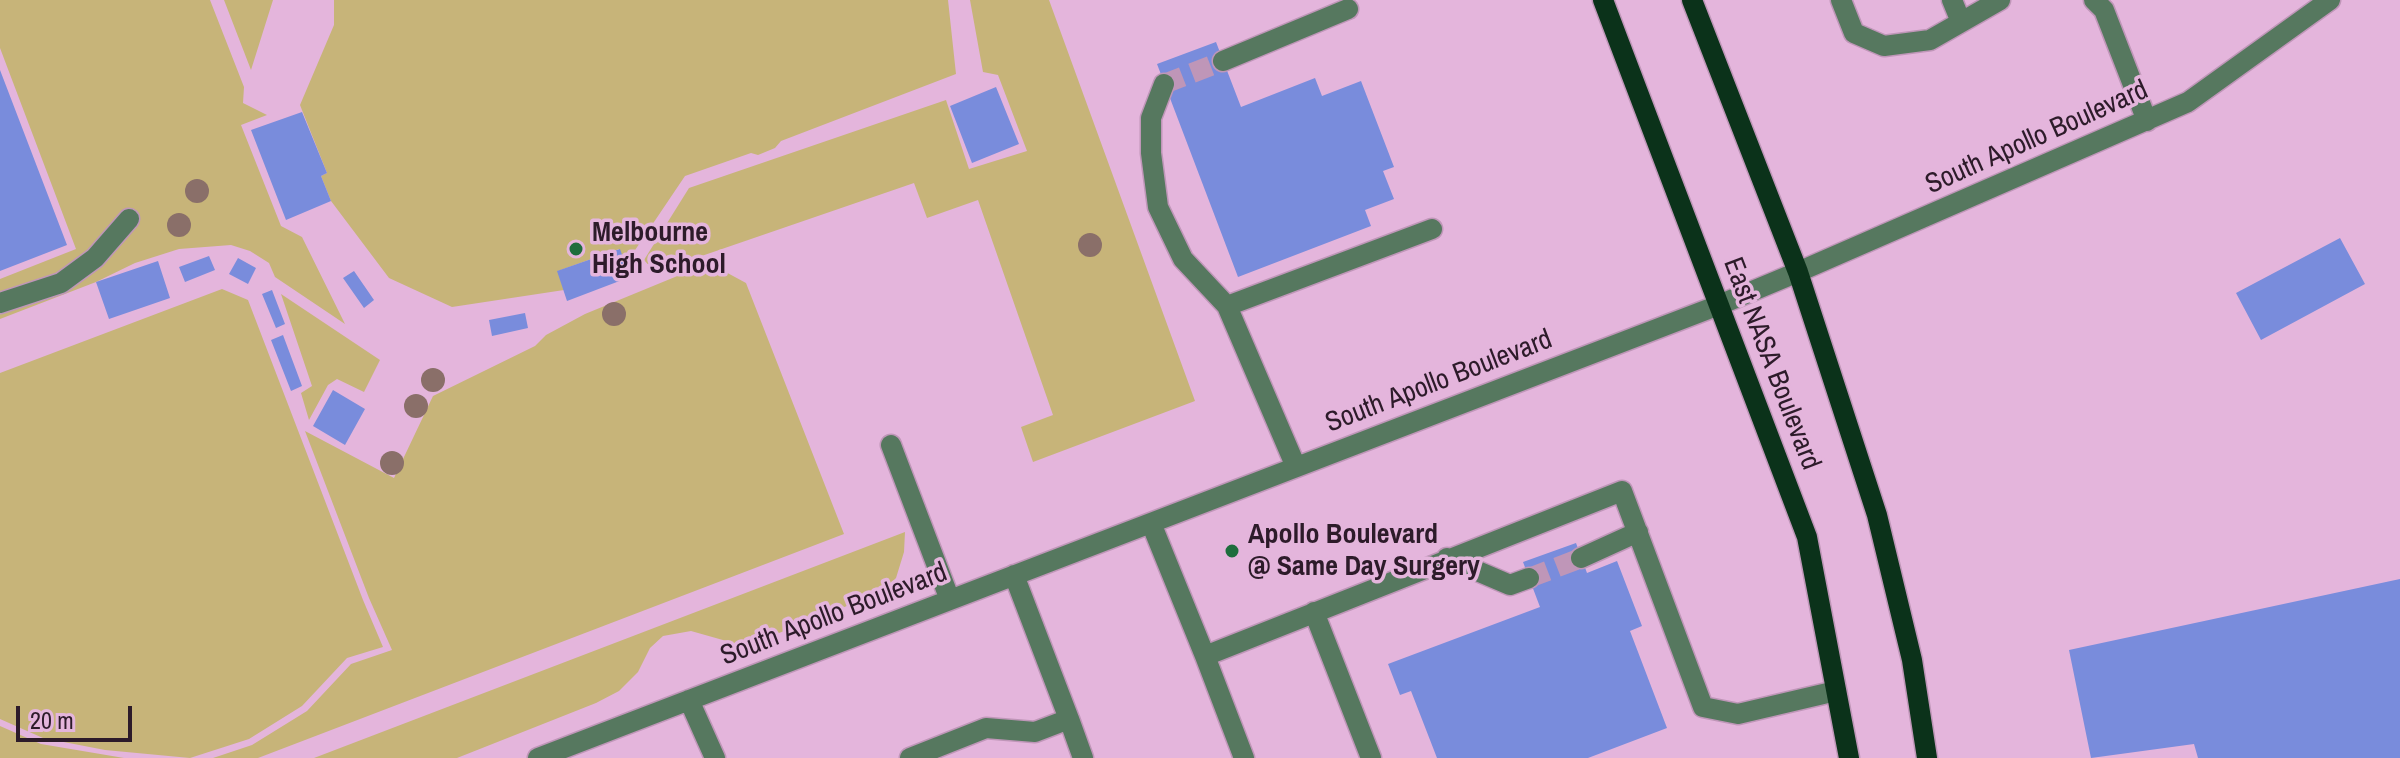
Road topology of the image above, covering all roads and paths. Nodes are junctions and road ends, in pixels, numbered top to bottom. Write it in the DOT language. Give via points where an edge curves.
graph roads {
  1 [pos="1603,0"];
  2 [pos="1692,0"];
  3 [pos="1841,0"];
  4 [pos="1952,0"];
  5 [pos="2000,0"];
  6 [pos="2094,0"];
  7 [pos="2330,0"];
  8 [pos="1348,9"];
  9 [pos="1961,22"];
  10 [pos="1223,61"];
  11 [pos="1164,84"];
  12 [pos="2147,121"];
  13 [pos="129,219"];
  14 [pos="1432,229"];
  15 [pos="1798,272"];
  16 [pos="0,303"];
  17 [pos="1719,305"];
  18 [pos="1227,306"];
  19 [pos="891,445"];
  20 [pos="1296,467"];
  21 [pos="1151,523"];
  22 [pos="1638,532"];
  23 [pos="1447,558"];
  24 [pos="1581,558"];
  25 [pos="1014,575"];
  26 [pos="1529,578"];
  27 [pos="950,600"];
  28 [pos="1314,612"];
  29 [pos="1205,656"];
  30 [pos="1836,691"];
  31 [pos="689,700"];
  32 [pos="1069,719"];
  33 [pos="538,758"];
  34 [pos="715,758"];
  35 [pos="910,758"];
  36 [pos="1083,758"];
  37 [pos="1244,758"];
  38 [pos="1371,758"];
  39 [pos="1849,758"];
  40 [pos="1927,758"];
  1 -- 17 [label="main road, East NASA Boulevard"];
  2 -- 15 [label="main road, East NASA Boulevard"];
  3 -- 9 [label="street" via="1854,33 1884,46 1930,40"];
  4 -- 9 [label="street"];
  5 -- 9 [label="street"];
  6 -- 12 [label="street" via="2104,10"];
  7 -- 12 [label="street, South Apollo Boulevard" via="2188,102"];
  8 -- 10 [label="street"];
  11 -- 18 [label="street" via="1151,118 1158,207 1183,259"];
  12 -- 15 [label="street, South Apollo Boulevard"];
  13 -- 16 [label="street" via="95,258 61,283"];
  14 -- 18 [label="street"];
  15 -- 17 [label="street, South Apollo Boulevard"];
  15 -- 40 [label="main road, East NASA Boulevard" via="1877,515 1912,660"];
  17 -- 20 [label="street, South Apollo Boulevard"];
  17 -- 30 [label="main road, East NASA Boulevard" via="1807,537"];
  18 -- 20 [label="street"];
  19 -- 27 [label="street"];
  20 -- 21 [label="street, South Apollo Boulevard"];
  21 -- 25 [label="street, South Apollo Boulevard"];
  21 -- 29 [label="street"];
  22 -- 23 [label="street" via="1622,491"];
  22 -- 24 [label="street"];
  22 -- 30 [label="street" via="1703,707 1738,714"];
  23 -- 26 [label="street" via="1510,585"];
  23 -- 28 [label="street"];
  25 -- 27 [label="street, South Apollo Boulevard"];
  25 -- 32 [label="street"];
  27 -- 31 [label="street, South Apollo Boulevard"];
  28 -- 29 [label="street"];
  28 -- 38 [label="street"];
  29 -- 37 [label="street"];
  30 -- 39 [label="main road, East NASA Boulevard"];
  31 -- 33 [label="street, South Apollo Boulevard"];
  31 -- 34 [label="street"];
  32 -- 35 [label="street" via="1035,732 986,728"];
  32 -- 36 [label="street"];
}
